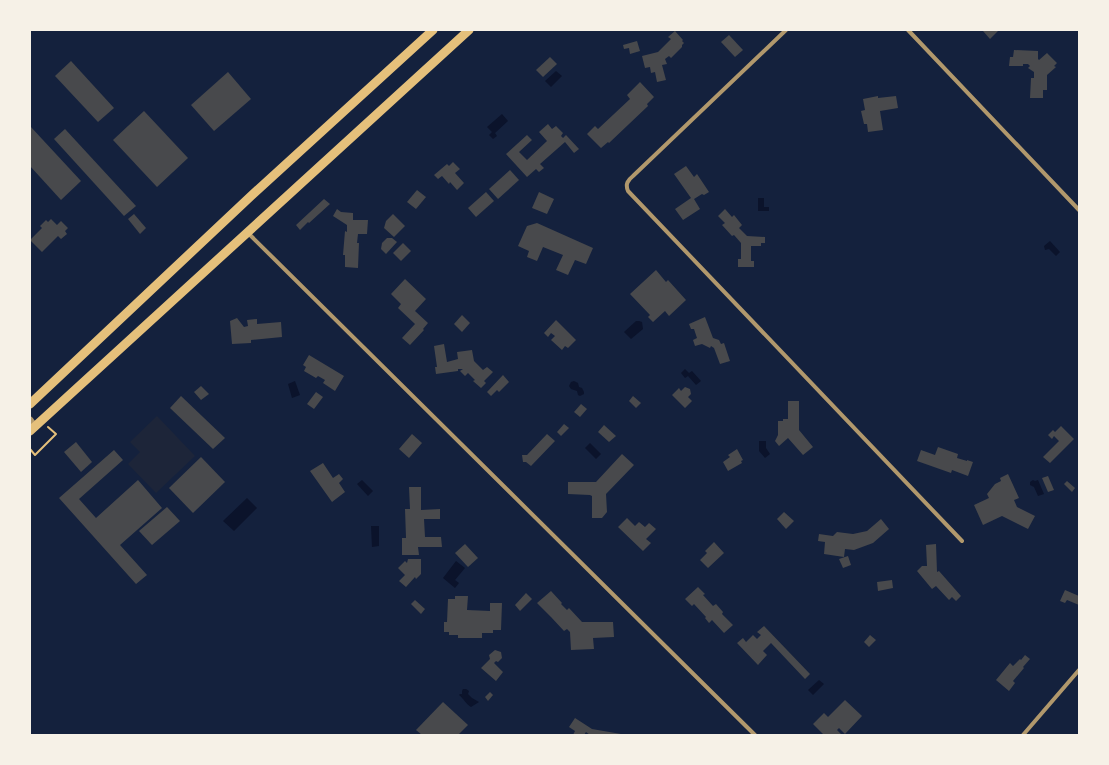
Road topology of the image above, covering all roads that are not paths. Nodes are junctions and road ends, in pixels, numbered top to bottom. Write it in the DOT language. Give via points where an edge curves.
graph roads {
  1 [pos="434,30"];
  2 [pos="469,30"];
  3 [pos="786,30"];
  4 [pos="908,30"];
  5 [pos="1079,210"];
  6 [pos="247,233"];
  7 [pos="30,404"];
  8 [pos="34,425"];
  9 [pos="962,541"];
  10 [pos="1079,670"];
  11 [pos="756,735"];
  12 [pos="1023,735"];
  1 -- 7 [label="main road" via="251,196"];
  2 -- 6 [label="main road"];
  3 -- 9 [label="street" via="628,181 628,191"];
  4 -- 5 [label="street"];
  6 -- 8 [label="main road"];
  6 -- 11 [label="street"];
  10 -- 12 [label="street"];
}
